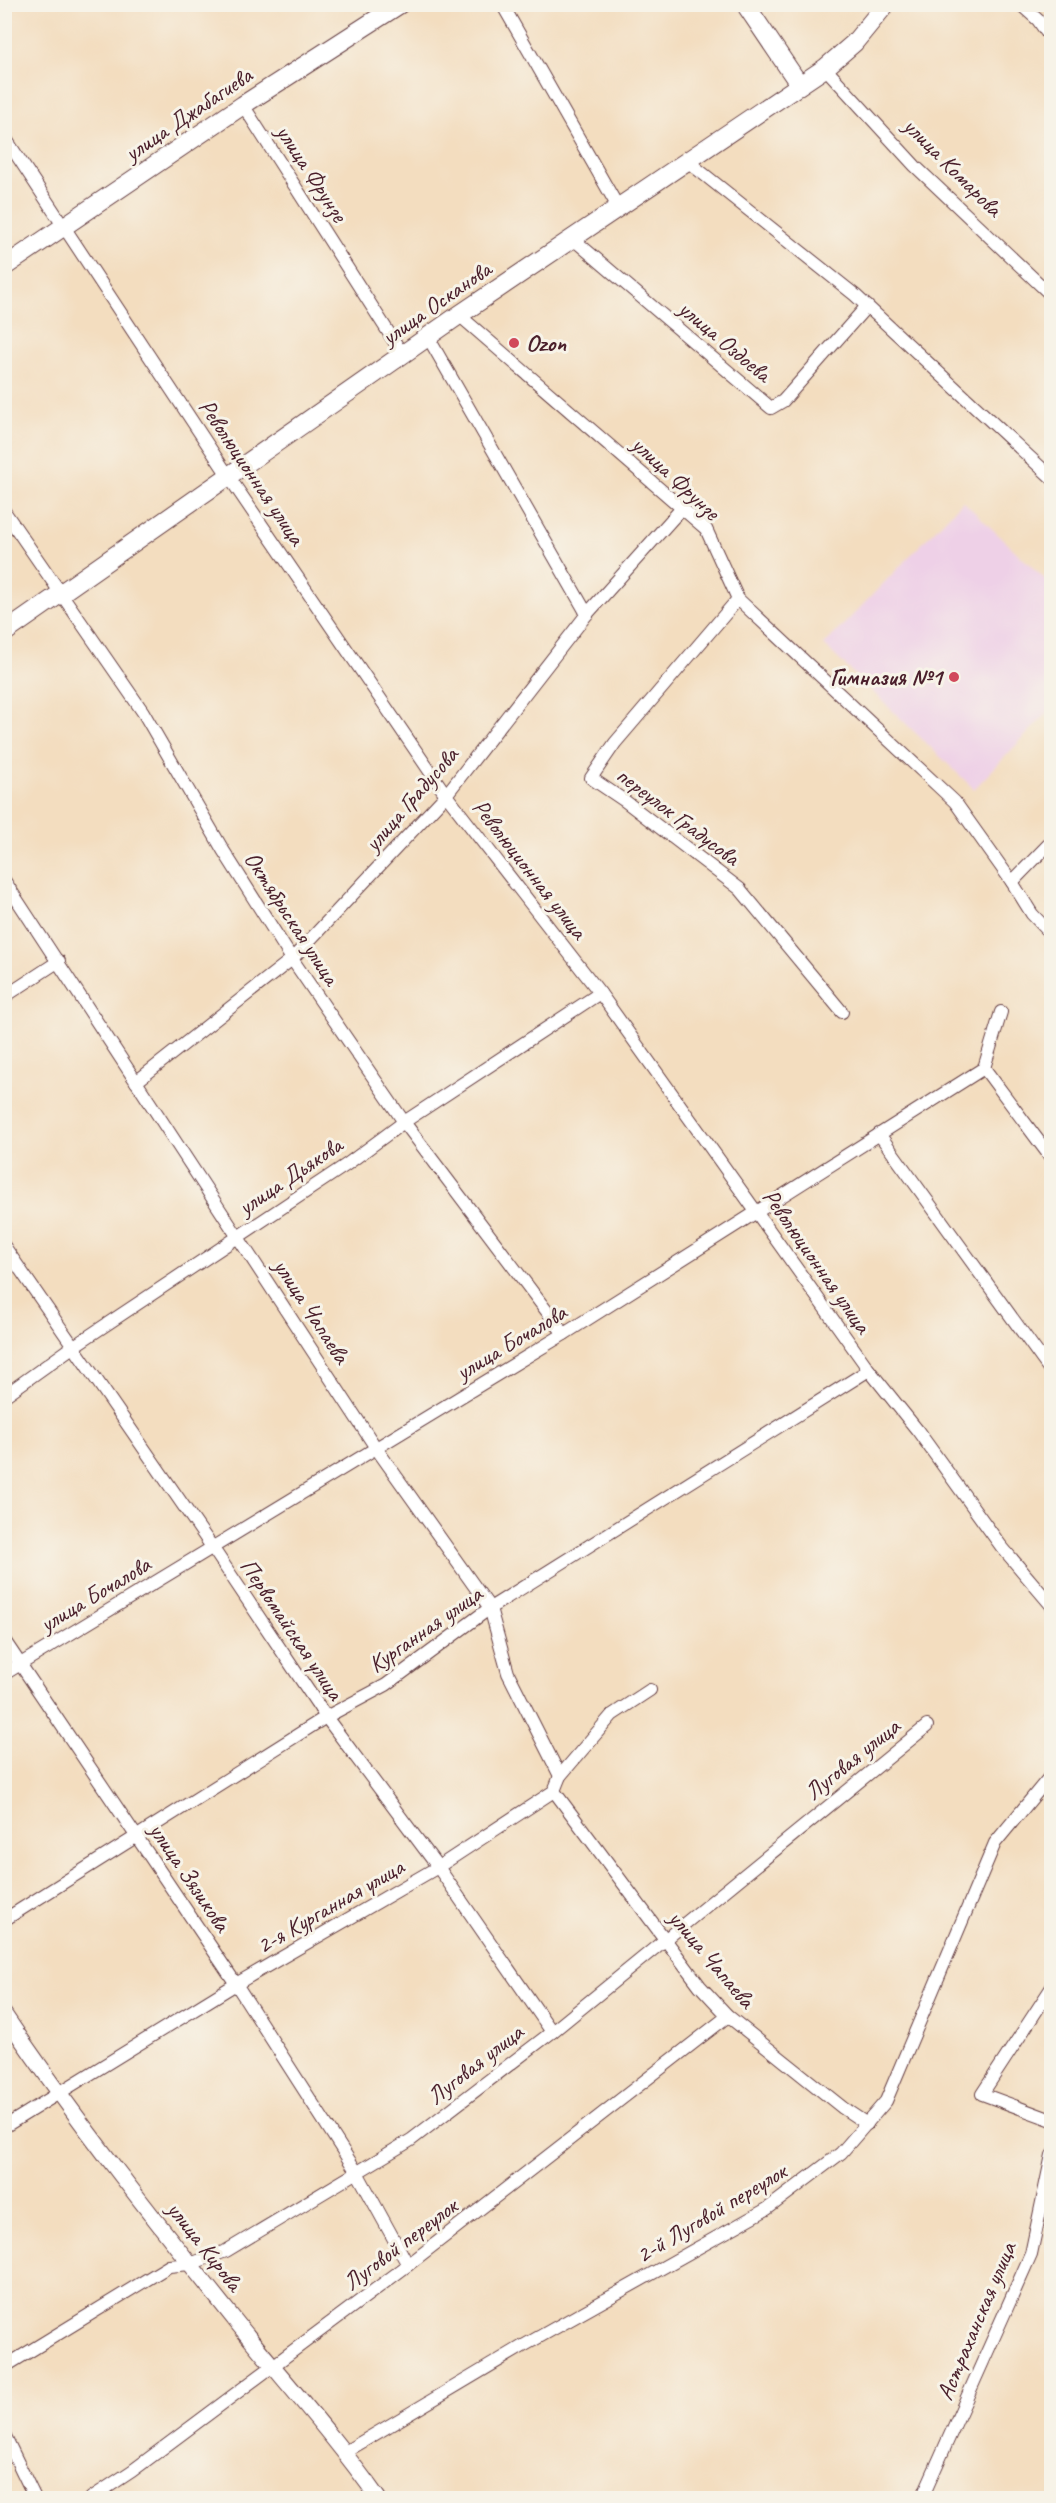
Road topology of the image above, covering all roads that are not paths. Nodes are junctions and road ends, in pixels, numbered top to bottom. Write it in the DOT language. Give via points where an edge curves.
graph roads {
  1 [pos="400,4"];
  2 [pos="502,4"];
  3 [pos="745,4"];
  4 [pos="886,4"];
  5 [pos="1020,4"];
  6 [pos="1052,40"];
  7 [pos="825,68"];
  8 [pos="799,84"];
  9 [pos="243,105"];
  10 [pos="4,136"];
  11 [pos="686,160"];
  12 [pos="618,207"];
  13 [pos="64,226"];
  14 [pos="572,238"];
  15 [pos="4,267"];
  16 [pos="1052,296"];
  17 [pos="867,306"];
  18 [pos="459,315"];
  19 [pos="428,338"];
  20 [pos="404,354"];
  21 [pos="229,477"];
  22 [pos="1052,478"];
  23 [pos="682,508"];
  24 [pos="4,511"];
  25 [pos="61,594"];
  26 [pos="738,599"];
  27 [pos="587,614"];
  28 [pos="4,633"];
  29 [pos="446,795"];
  30 [pos="1052,841"];
  31 [pos="4,880"];
  32 [pos="1012,882"];
  33 [pos="1052,935"];
  34 [pos="292,959"];
  35 [pos="59,961"];
  36 [pos="600,993"];
  37 [pos="4,997"];
  38 [pos="842,1012"];
  39 [pos="1001,1012"];
  40 [pos="984,1068"];
  41 [pos="136,1082"];
  42 [pos="404,1122"];
  43 [pos="879,1134"];
  44 [pos="1052,1159"];
  45 [pos="757,1212"];
  46 [pos="238,1237"];
  47 [pos="4,1246"];
  48 [pos="564,1334"];
  49 [pos="74,1346"];
  50 [pos="869,1370"];
  51 [pos="1052,1372"];
  52 [pos="4,1396"];
  53 [pos="376,1448"];
  54 [pos="212,1547"];
  55 [pos="1052,1606"];
  56 [pos="490,1608"];
  57 [pos="4,1640"];
  58 [pos="21,1664"];
  59 [pos="4,1674"];
  60 [pos="650,1690"];
  61 [pos="326,1717"];
  62 [pos="927,1726"];
  63 [pos="1052,1774"];
  64 [pos="560,1776"];
  65 [pos="554,1791"];
  66 [pos="137,1837"];
  67 [pos="438,1867"];
  68 [pos="4,1920"];
  69 [pos="665,1938"];
  70 [pos="237,1984"];
  71 [pos="1052,1987"];
  72 [pos="4,2014"];
  73 [pos="728,2016"];
  74 [pos="552,2032"];
  75 [pos="59,2095"];
  76 [pos="1052,2120"];
  77 [pos="867,2124"];
  78 [pos="4,2127"];
  79 [pos="1052,2155"];
  80 [pos="358,2174"];
  81 [pos="190,2264"];
  82 [pos="408,2265"];
  83 [pos="4,2367"];
  84 [pos="273,2367"];
  85 [pos="4,2434"];
  86 [pos="345,2452"];
  87 [pos="35,2499"];
  88 [pos="91,2499"];
  89 [pos="378,2499"];
  90 [pos="922,2499"];
  1 -- 9 [label="main road, улица Джабагиева"];
  2 -- 12 [label="street"];
  3 -- 8 [label="main road"];
  4 -- 7 [label="main road, улица Осканова" via="854,43"];
  5 -- 6 [label="street"];
  7 -- 8 [label="main road, улица Осканова"];
  7 -- 16 [label="street, улица Комарова" via="915,166"];
  8 -- 11 [label="main road, улица Осканова"];
  9 -- 13 [label="main road, улица Джабагиева"];
  9 -- 20 [label="street, улица Фрунзе"];
  10 -- 13 [label="street, Революционная улица"];
  11 -- 12 [label="main road, улица Осканова"];
  11 -- 17 [label="street"];
  12 -- 14 [label="main road, улица Осканова"];
  13 -- 15 [label="main road, улица Джабагиева"];
  13 -- 21 [label="street, Революционная улица"];
  14 -- 17 [label="street, улица Оздоева" via="771,408 783,401"];
  14 -- 18 [label="main road, улица Осканова"];
  17 -- 22 [label="street"];
  18 -- 19 [label="main road, улица Осканова"];
  18 -- 23 [label="street, улица Фрунзе"];
  19 -- 20 [label="main road, улица Осканова"];
  19 -- 27 [label="street"];
  20 -- 21 [label="main road, улица Осканова"];
  21 -- 25 [label="main road, улица Осканова"];
  21 -- 29 [label="street, Революционная улица"];
  23 -- 26 [label="street, улица Фрунзе" via="706,529"];
  23 -- 27 [label="street, улица Градусова"];
  24 -- 25 [label="street, Октябрьская улица"];
  25 -- 28 [label="main road, улица Осканова"];
  25 -- 34 [label="street, Октябрьская улица" via="143,712"];
  26 -- 32 [label="street, улица Фрунзе" via="955,802"];
  26 -- 38 [label="street, переулок Градусова" via="615,743 591,778 740,889"];
  27 -- 29 [label="street, улица Градусова"];
  29 -- 34 [label="street, улица Градусова"];
  29 -- 36 [label="street, Революционная улица"];
  30 -- 32 [label="street"];
  31 -- 35 [label="street, улица Чапаева"];
  32 -- 33 [label="street, улица Фрунзе" via="1032,914"];
  34 -- 41 [label="street, улица Градусова"];
  34 -- 42 [label="street, Октябрьская улица"];
  35 -- 37 [label="street"];
  35 -- 41 [label="street, улица Чапаева"];
  36 -- 42 [label="street, улица Дьякова"];
  36 -- 45 [label="street, Революционная улица"];
  39 -- 40 [label="street"];
  40 -- 43 [label="street, улица Бочалова"];
  40 -- 44 [label="street"];
  41 -- 46 [label="street, улица Чапаева"];
  42 -- 46 [label="street, улица Дьякова"];
  42 -- 48 [label="street, Октябрьская улица"];
  43 -- 45 [label="street, улица Бочалова"];
  43 -- 51 [label="street"];
  45 -- 48 [label="street, улица Бочалова"];
  45 -- 50 [label="street, Революционная улица"];
  46 -- 49 [label="street, улица Дьякова"];
  46 -- 53 [label="street, улица Чапаева"];
  47 -- 49 [label="street, Первомайская улица"];
  48 -- 53 [label="street, улица Бочалова"];
  49 -- 52 [label="street, улица Дьякова"];
  49 -- 54 [label="street, Первомайская улица"];
  50 -- 55 [label="street, Революционная улица" via="1001,1546"];
  50 -- 56 [label="street, Курганная улица"];
  53 -- 54 [label="street, улица Бочалова"];
  53 -- 56 [label="street, улица Чапаева"];
  54 -- 58 [label="street, улица Бочалова"];
  54 -- 61 [label="street, Первомайская улица"];
  56 -- 61 [label="street, Курганная улица" via="386,1684"];
  56 -- 64 [label="street, улица Чапаева" via="508,1673"];
  57 -- 58 [label="street, улица Зязикова"];
  58 -- 59 [label="street, улица Бочалова"];
  58 -- 66 [label="street, улица Зязикова"];
  60 -- 64 [label="street" via="612,1715"];
  61 -- 66 [label="street, Курганная улица"];
  61 -- 67 [label="street, Первомайская улица"];
  62 -- 69 [label="street, Луговая улица"];
  63 -- 77 [label="street, 2-й Луговой переулок" via="996,1844 886,2101"];
  64 -- 65 [label="street"];
  65 -- 67 [label="street, 2-я Курганная улица"];
  65 -- 69 [label="street, улица Чапаева"];
  66 -- 68 [label="street, Курганная улица"];
  66 -- 70 [label="street, улица Зязикова"];
  67 -- 70 [label="street, 2-я Курганная улица"];
  67 -- 74 [label="street, Первомайская улица"];
  69 -- 73 [label="street, улица Чапаева"];
  69 -- 74 [label="street, Луговая улица"];
  70 -- 75 [label="street, 2-я Курганная улица"];
  70 -- 80 [label="street, улица Зязикова"];
  71 -- 76 [label="street" via="982,2094"];
  72 -- 75 [label="street, улица Кирова"];
  73 -- 77 [label="street, улица Чапаева"];
  73 -- 82 [label="street, Луговой переулок"];
  74 -- 80 [label="street, Луговая улица" via="411,2140"];
  75 -- 78 [label="street, 2-я Курганная улица"];
  75 -- 81 [label="street, улица Кирова"];
  77 -- 86 [label="street, 2-й Луговой переулок" via="841,2153 767,2209 523,2346"];
  79 -- 90 [label="street, Астраханская улица" via="1031,2254"];
  80 -- 81 [label="street, Луговая улица" via="226,2251"];
  80 -- 82 [label="street, улица Зязикова"];
  81 -- 83 [label="street, Луговая улица" via="169,2266"];
  81 -- 84 [label="street, улица Кирова"];
  82 -- 84 [label="street, Луговой переулок"];
  84 -- 86 [label="street, улица Кирова"];
  84 -- 88 [label="street, Луговой переулок"];
  85 -- 87 [label="street"];
  86 -- 89 [label="street, улица Кирова"];
}
